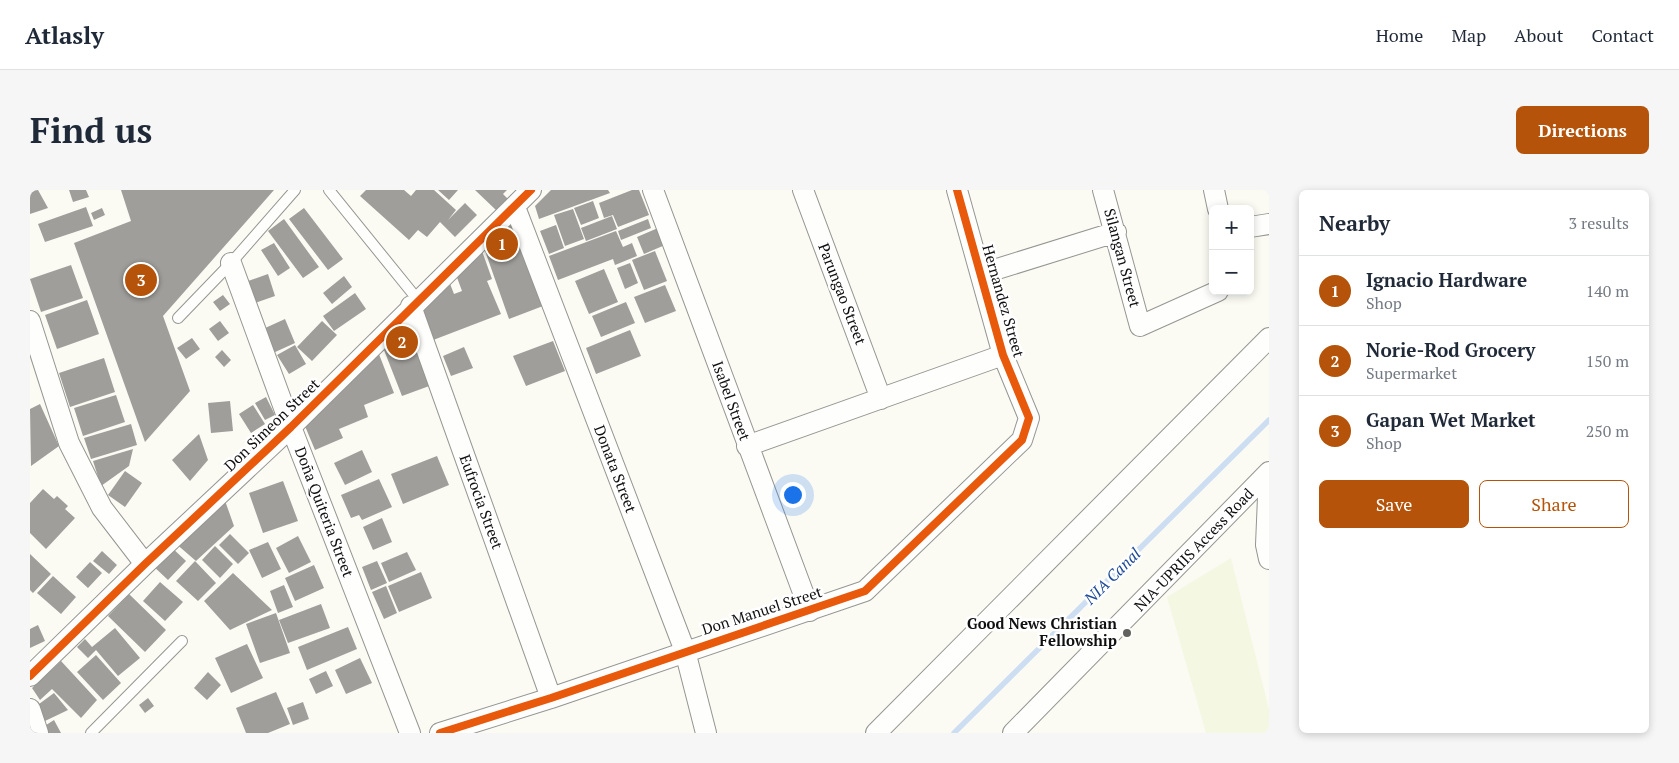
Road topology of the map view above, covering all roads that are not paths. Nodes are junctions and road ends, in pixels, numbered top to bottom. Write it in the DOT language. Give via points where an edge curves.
graph roads {
  1 [pos="295,190"];
  2 [pos="328,190"];
  3 [pos="531,190"];
  4 [pos="653,190"];
  5 [pos="803,190"];
  6 [pos="957,190"];
  7 [pos="1104,190"];
  8 [pos="1214,190"];
  9 [pos="1217,205"];
  10 [pos="515,207"];
  11 [pos="1269,224"];
  12 [pos="1254,226"];
  13 [pos="1116,232"];
  14 [pos="232,263"];
  15 [pos="981,274"];
  16 [pos="1209,295"];
  17 [pos="415,303"];
  18 [pos="178,318"];
  19 [pos="30,321"];
  20 [pos="1269,338"];
  21 [pos="1003,355"];
  22 [pos="881,399"];
  23 [pos="1029,418"];
  24 [pos="291,427"];
  25 [pos="747,446"];
  26 [pos="1269,473"];
  27 [pos="1269,559"];
  28 [pos="145,564"];
  29 [pos="810,611"];
  30 [pos="182,641"];
  31 [pos="685,651"];
  32 [pos="30,676"];
  33 [pos="551,698"];
  34 [pos="30,709"];
  35 [pos="38,733"];
  36 [pos="91,733"];
  37 [pos="410,733"];
  38 [pos="440,733"];
  39 [pos="706,733"];
  40 [pos="876,733"];
  41 [pos="1013,733"];
  1 -- 14 [label="lane"];
  2 -- 17 [label="lane"];
  3 -- 10 [label="street, Don Simeon Street"];
  4 -- 25 [label="street, Isabel Street"];
  5 -- 22 [label="street, Parungao Street"];
  6 -- 15 [label="street, Hernandez Street"];
  7 -- 13 [label="street, Silangan Street"];
  8 -- 9 [label="street"];
  10 -- 17 [label="street, Don Simeon Street"];
  10 -- 31 [label="street, Donata Street"];
  11 -- 12 [label="street"];
  13 -- 15 [label="street"];
  13 -- 16 [label="street, Silangan Street" via="1140,326"];
  14 -- 18 [label="lane"];
  14 -- 24 [label="street, Doña Quiteria Street"];
  15 -- 21 [label="street, Hernandez Street"];
  17 -- 24 [label="street, Don Simeon Street"];
  17 -- 33 [label="street, Eufrocia Street"];
  19 -- 28 [label="street" via="69,443 102,508"];
  20 -- 40 [label="street"];
  21 -- 22 [label="street"];
  21 -- 23 [label="street, Hernandez Street"];
  22 -- 25 [label="street"];
  23 -- 29 [label="street, Don Manuel Street" via="1022,440 865,591"];
  24 -- 28 [label="street, Don Simeon Street"];
  24 -- 37 [label="street, Doña Quiteria Street"];
  25 -- 29 [label="street, Isabel Street"];
  26 -- 27 [label="street" via="1266,545"];
  26 -- 41 [label="street, NIA-UPRIIS Access Road"];
  28 -- 32 [label="street, Don Simeon Street"];
  29 -- 31 [label="street, Don Manuel Street"];
  30 -- 36 [label="lane"];
  31 -- 33 [label="street, Don Manuel Street"];
  31 -- 39 [label="street, Donata Street"];
  33 -- 38 [label="street, Don Manuel Street"];
  34 -- 35 [label="street"];
}
